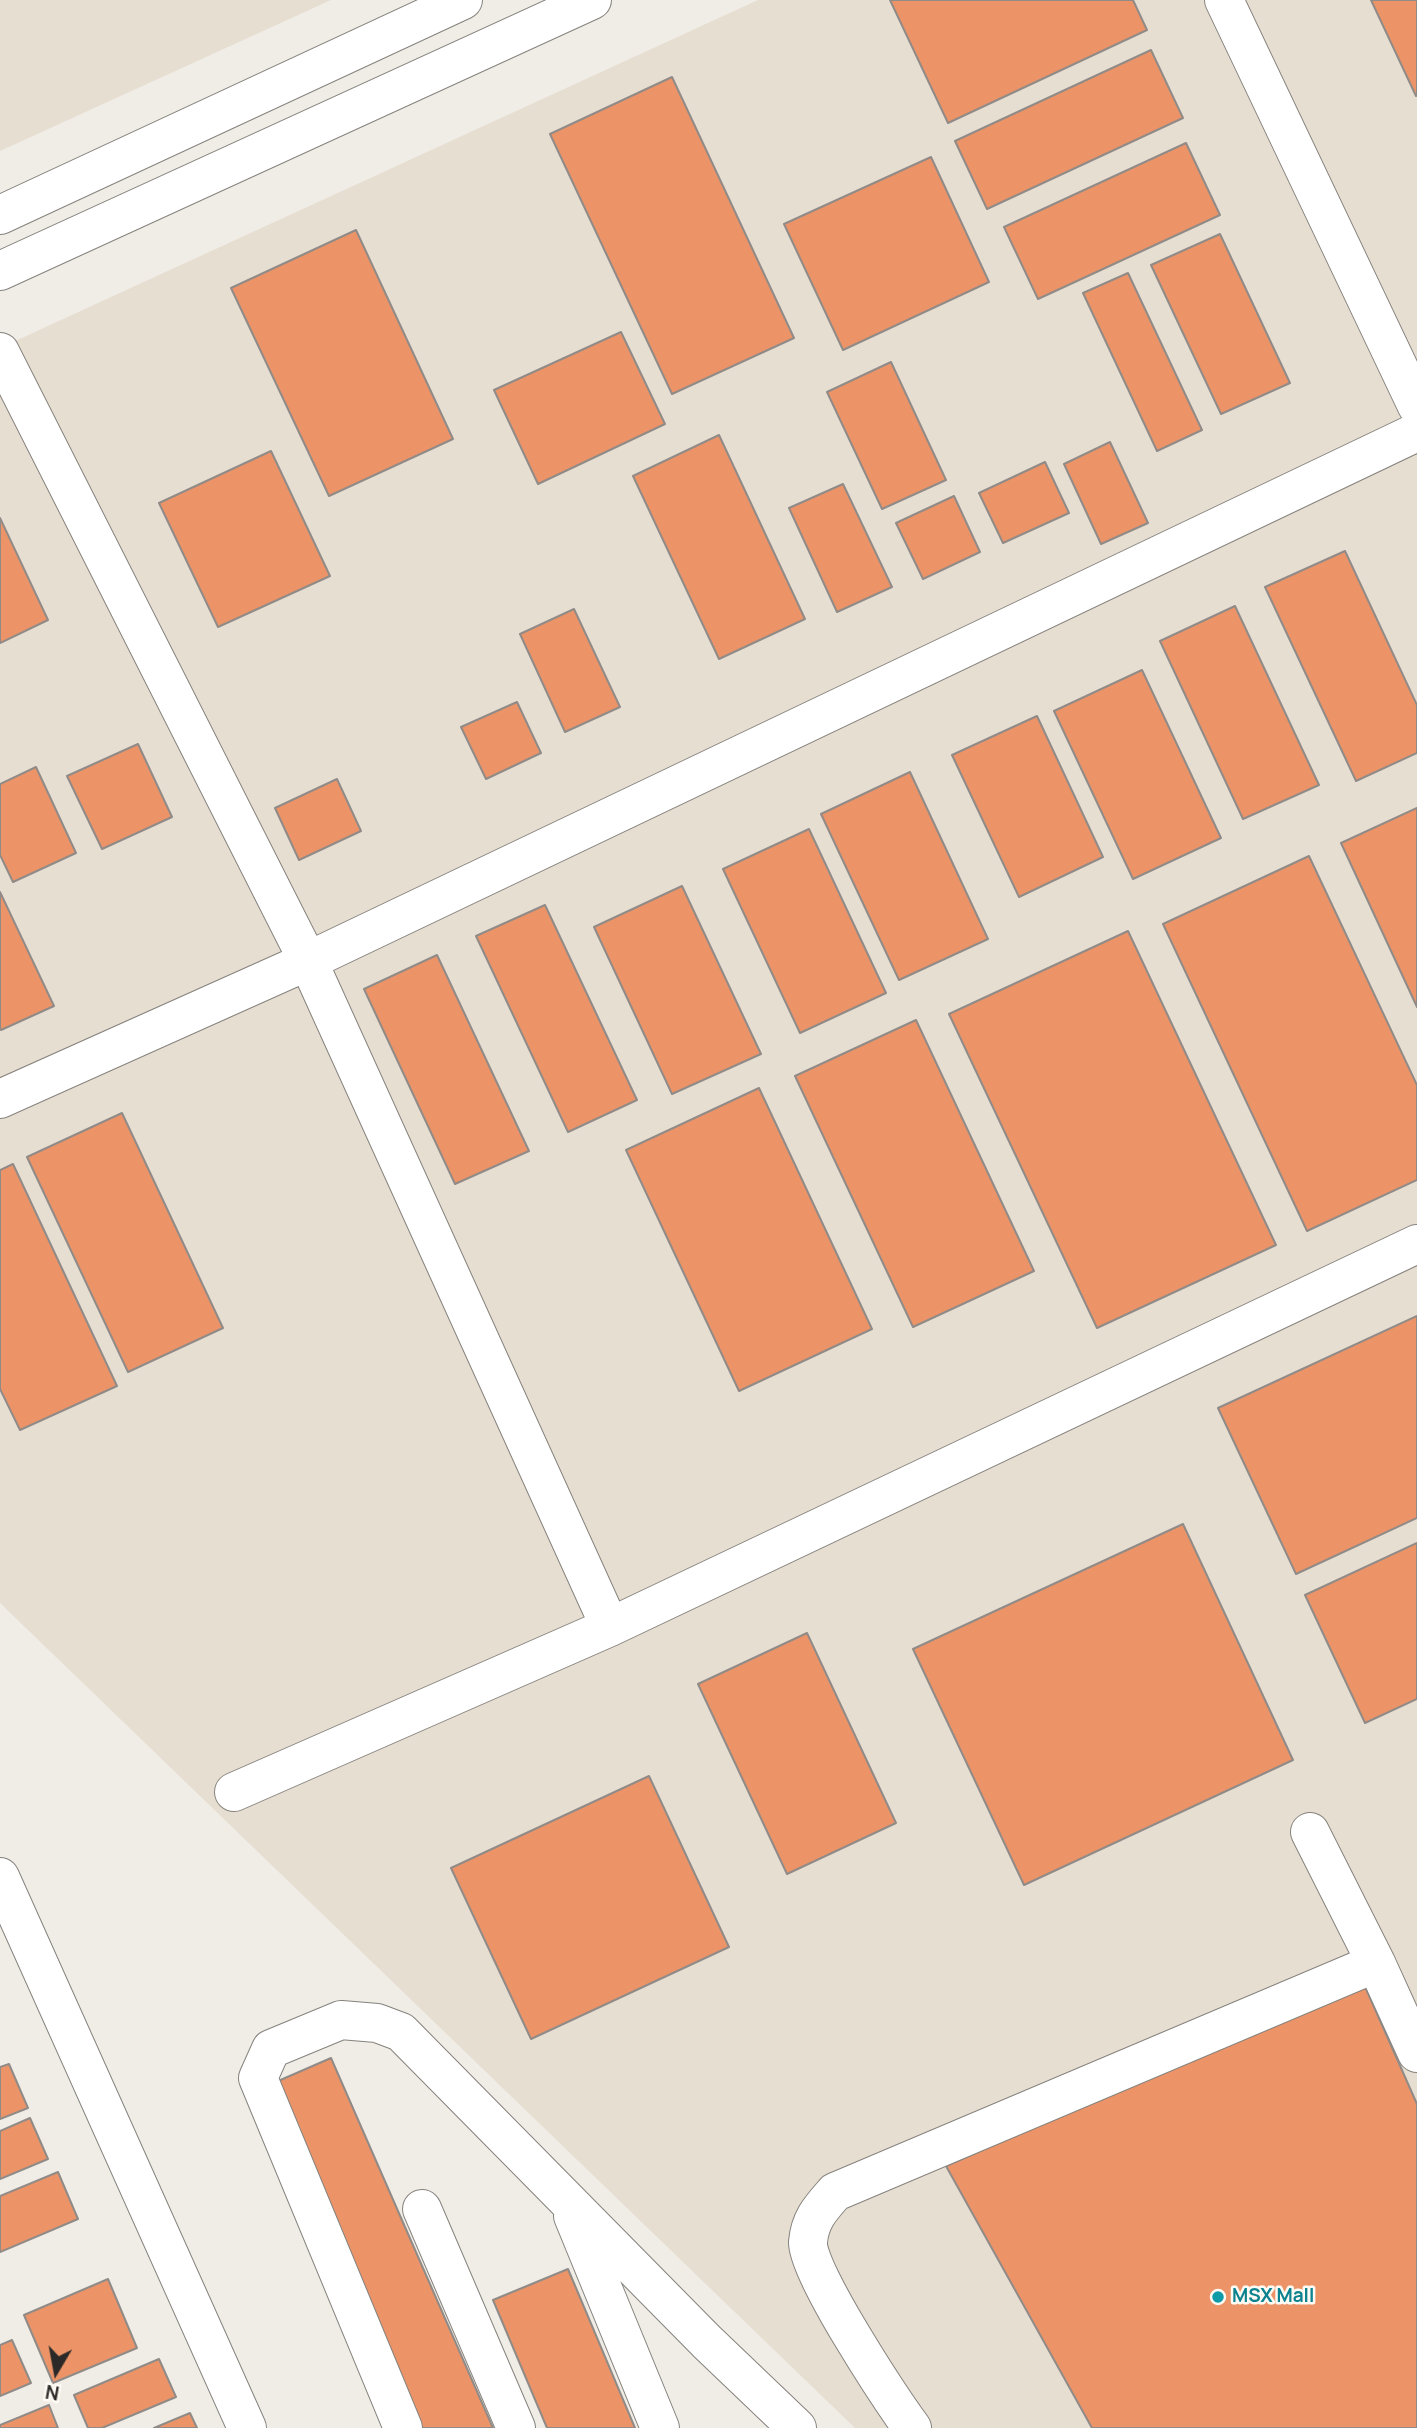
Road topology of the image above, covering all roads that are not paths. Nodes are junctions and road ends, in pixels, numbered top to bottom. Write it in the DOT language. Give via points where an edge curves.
graph roads {
  1 [pos="463,0"];
  2 [pos="592,0"];
  3 [pos="1224,0"];
  4 [pos="0,215"];
  5 [pos="0,271"];
  6 [pos="0,352"];
  7 [pos="1417,406"];
  8 [pos="1417,432"];
  9 [pos="308,961"];
  10 [pos="0,1099"];
  11 [pos="1417,1244"];
  12 [pos="610,1627"];
  13 [pos="234,1792"];
  14 [pos="1310,1832"];
  15 [pos="0,1877"];
  16 [pos="1376,1963"];
  17 [pos="1417,2053"];
  18 [pos="566,2199"];
  19 [pos="422,2209"];
  20 [pos="247,2428"];
  21 [pos="403,2428"];
  22 [pos="516,2428"];
  23 [pos="660,2428"];
  24 [pos="797,2428"];
  25 [pos="912,2428"];
  1 -- 4 [label="street"];
  2 -- 5 [label="street"];
  3 -- 7 [label="street"];
  6 -- 9 [label="street"];
  8 -- 9 [label="street"];
  9 -- 10 [label="street"];
  9 -- 12 [label="street"];
  11 -- 12 [label="street"];
  12 -- 13 [label="street"];
  14 -- 16 [label="street"];
  15 -- 20 [label="street"];
  16 -- 17 [label="street"];
  16 -- 25 [label="street" via="835,2192 812,2218 808,2245 822,2281"];
  18 -- 21 [label="street" via="401,2032 377,2023 341,2020 271,2049 258,2078"];
  18 -- 23 [label="street"];
  18 -- 24 [label="street"];
  19 -- 22 [label="street"];
}
